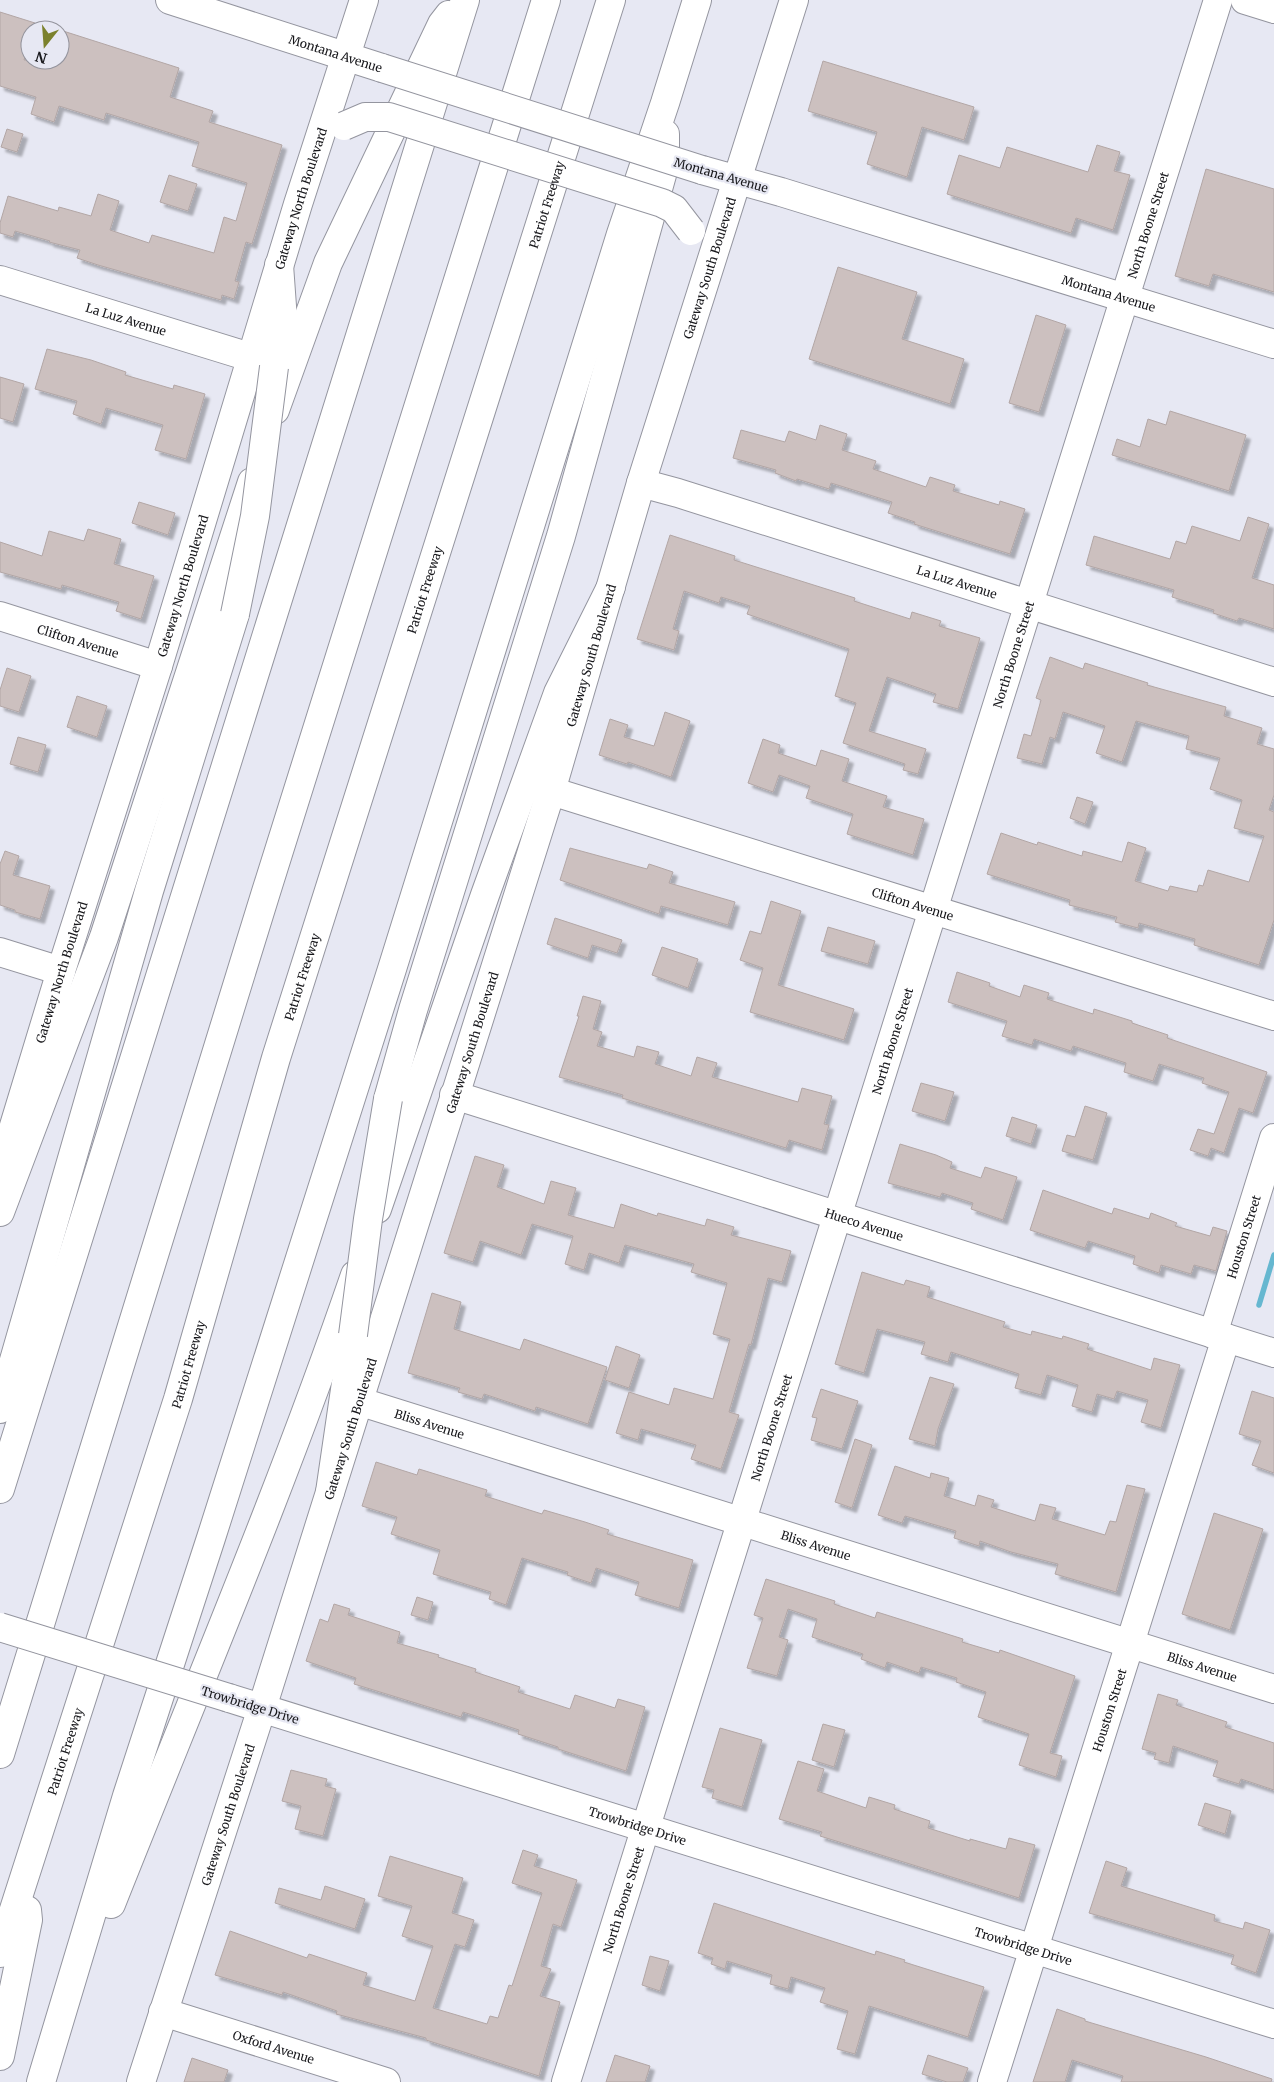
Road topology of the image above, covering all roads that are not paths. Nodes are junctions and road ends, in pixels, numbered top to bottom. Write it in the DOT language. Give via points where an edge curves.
graph roads {
  1 [pos="170,0"];
  2 [pos="364,0"];
  3 [pos="460,0"];
  4 [pos="466,0"];
  5 [pos="546,0"];
  6 [pos="611,0"];
  7 [pos="697,0"];
  8 [pos="794,0"];
  9 [pos="1218,0"];
  10 [pos="1246,0"];
  11 [pos="1274,9"];
  12 [pos="346,57"];
  13 [pos="666,103"];
  14 [pos="319,138"];
  15 [pos="738,179"];
  16 [pos="708,270"];
  17 [pos="0,280"];
  18 [pos="1124,298"];
  19 [pos="1274,344"];
  20 [pos="263,363"];
  21 [pos="641,483"];
  22 [pos="611,587"];
  23 [pos="1029,604"];
  24 [pos="0,616"];
  25 [pos="158,666"];
  26 [pos="1274,682"];
  27 [pos="551,791"];
  28 [pos="934,909"];
  29 [pos="0,952"];
  30 [pos="61,971"];
  31 [pos="1274,1016"];
  32 [pos="454,1095"];
  33 [pos="1274,1138"];
  34 [pos="0,1172"];
  35 [pos="0,1212"];
  36 [pos="837,1215"];
  37 [pos="1220,1336"];
  38 [pos="1274,1353"];
  39 [pos="358,1401"];
  40 [pos="0,1409"];
  41 [pos="95,1446"];
  42 [pos="0,1489"];
  43 [pos="330,1492"];
  44 [pos="741,1522"];
  45 [pos="0,1627"];
  46 [pos="1130,1643"];
  47 [pos="1274,1689"];
  48 [pos="0,1694"];
  49 [pos="262,1708"];
  50 [pos="0,1754"];
  51 [pos="645,1828"];
  52 [pos="24,1879"];
  53 [pos="1034,1949"];
  54 [pos="0,1953"];
  55 [pos="163,2012"];
  56 [pos="1274,2024"];
  57 [pos="0,2056"];
  58 [pos="41,2082"];
  59 [pos="47,2082"];
  60 [pos="140,2082"];
  61 [pos="386,2082"];
  62 [pos="566,2082"];
  63 [pos="992,2082"];
  1 -- 12 [label="main road, Montana Avenue"];
  2 -- 12 [label="main road, Gateway North Boulevard"];
  3 -- 35 [label="main road" via="442,24 328,263 286,375 104,937"];
  4 -- 42 [label="main road"];
  5 -- 41 [label="main road"];
  6 -- 52 [label="main road, Patriot Freeway" via="276,1058 178,1399"];
  7 -- 13 [label="main road"];
  8 -- 15 [label="main road, Gateway South Boulevard"];
  9 -- 18 [label="main road, North Boone Street"];
  10 -- 11 [label="main road"];
  12 -- 14 [label="main road, Gateway North Boulevard"];
  12 -- 15 [label="main road, Montana Avenue, bridge"];
  13 -- 43 [label="main road, bridge" via="665,164 562,536 388,1099"];
  13 -- 58 [label="main road" via="621,234 392,969 126,1796"];
  14 -- 16 [label="main road, bridge" via="365,118 389,117 662,203 674,209 691,231"];
  14 -- 20 [label="main road, Gateway North Boulevard" via="279,265 283,320"];
  15 -- 16 [label="main road, Gateway South Boulevard"];
  15 -- 18 [label="main road, Montana Avenue"];
  16 -- 21 [label="main road, Gateway South Boulevard"];
  17 -- 20 [label="main road, La Luz Avenue"];
  18 -- 19 [label="main road, Montana Avenue"];
  18 -- 23 [label="main road, North Boone Street"];
  20 -- 25 [label="main road, Gateway North Boulevard"];
  20 -- 40 [label="main road, bridge" via="255,516 235,614 149,892"];
  21 -- 22 [label="main road, Gateway South Boulevard"];
  21 -- 23 [label="main road, La Luz Avenue"];
  22 -- 27 [label="main road, Gateway South Boulevard"];
  22 -- 59 [label="main road" via="558,693 484,894 323,1367 110,1907"];
  23 -- 26 [label="main road, La Luz Avenue"];
  23 -- 28 [label="main road, North Boone Street"];
  24 -- 25 [label="main road, Clifton Avenue"];
  25 -- 30 [label="main road, Gateway North Boulevard"];
  27 -- 28 [label="main road, Clifton Avenue"];
  27 -- 32 [label="main road, Gateway South Boulevard"];
  28 -- 31 [label="main road, Clifton Avenue"];
  28 -- 36 [label="main road, North Boone Street"];
  29 -- 30 [label="main road"];
  30 -- 34 [label="main road, Gateway North Boulevard"];
  32 -- 36 [label="main road, Hueco Avenue"];
  32 -- 39 [label="main road, Gateway South Boulevard"];
  33 -- 37 [label="main road, Houston Street"];
  36 -- 37 [label="main road, Hueco Avenue"];
  36 -- 44 [label="main road, North Boone Street"];
  37 -- 38 [label="main road, Hueco Avenue"];
  37 -- 46 [label="main road, Houston Street"];
  39 -- 43 [label="main road, Gateway South Boulevard"];
  39 -- 44 [label="main road, Bliss Avenue"];
  41 -- 48 [label="main road" via="66,1488"];
  41 -- 50 [label="main road"];
  43 -- 49 [label="main road, Gateway South Boulevard"];
  44 -- 46 [label="main road, Bliss Avenue"];
  44 -- 51 [label="main road, North Boone Street"];
  45 -- 49 [label="main road, Trowbridge Drive, bridge"];
  46 -- 47 [label="main road, Bliss Avenue"];
  46 -- 53 [label="main road, Houston Street"];
  49 -- 51 [label="main road, Trowbridge Drive"];
  49 -- 55 [label="main road, Gateway South Boulevard"];
  51 -- 53 [label="main road, Trowbridge Drive"];
  51 -- 62 [label="main road, North Boone Street"];
  52 -- 54 [label="main road, Patriot Freeway"];
  52 -- 57 [label="main road" via="28,1920"];
  53 -- 56 [label="main road, Trowbridge Drive"];
  53 -- 63 [label="main road, Houston Street"];
  55 -- 60 [label="main road, Gateway South Boulevard"];
  55 -- 61 [label="main road, Oxford Avenue"];
}
